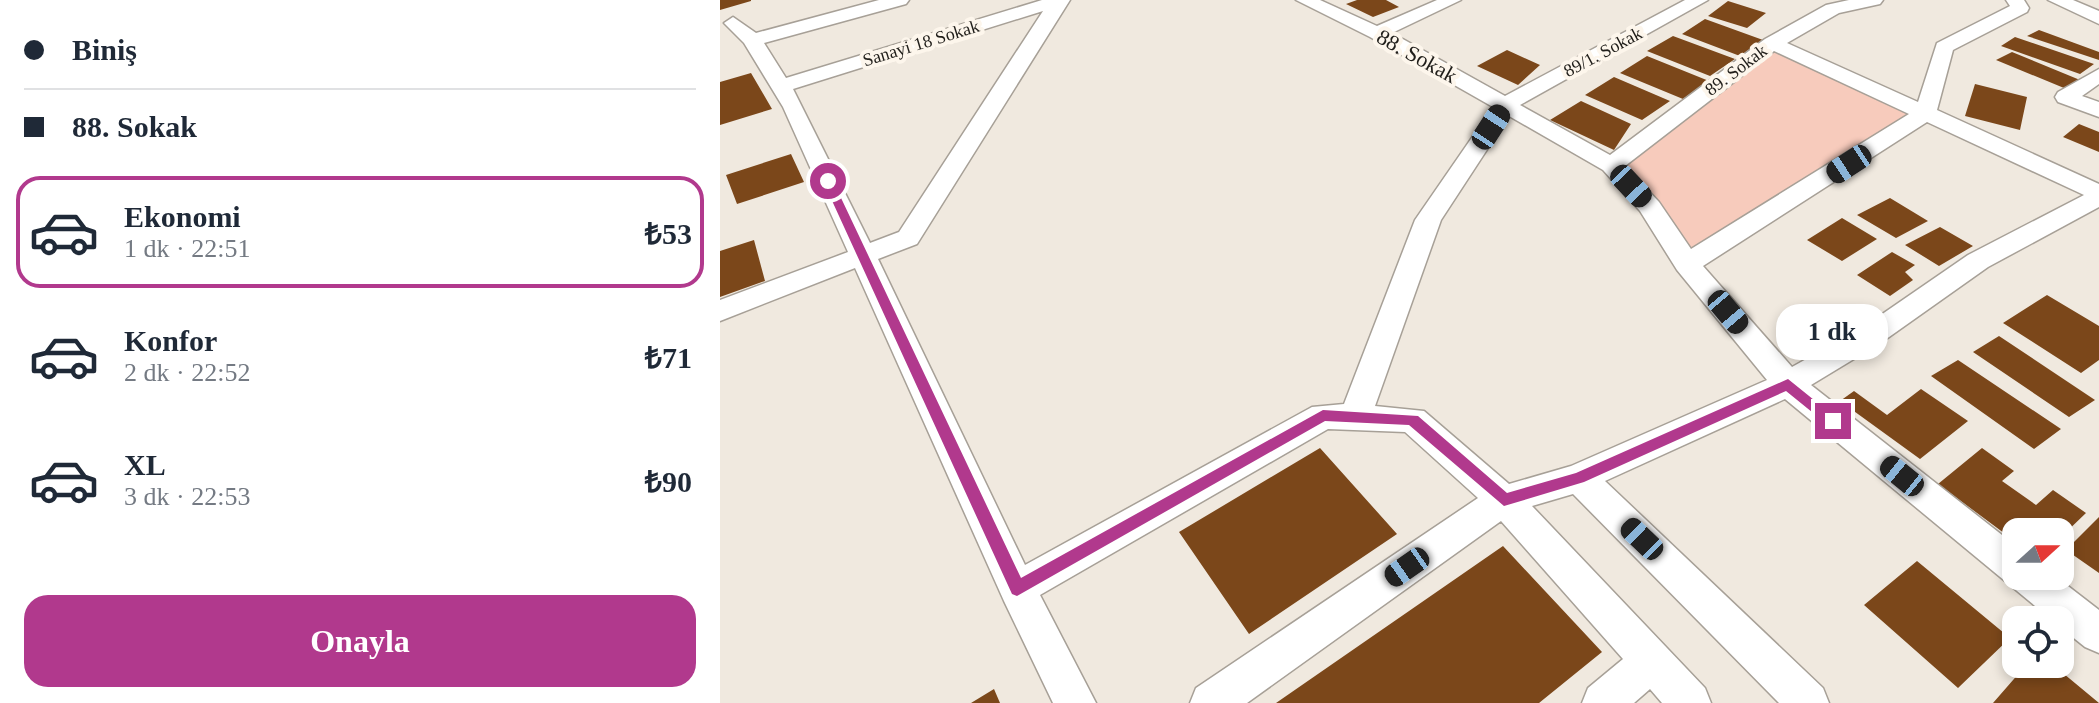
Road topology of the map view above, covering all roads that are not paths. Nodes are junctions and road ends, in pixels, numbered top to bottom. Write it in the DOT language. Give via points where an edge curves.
graph roads {
  1 [pos="828,0"];
  2 [pos="900,0"];
  3 [pos="1060,0"];
  4 [pos="1305,0"];
  5 [pos="1452,0"];
  6 [pos="1699,0"];
  7 [pos="1874,0"];
  8 [pos="2015,0"];
  9 [pos="2057,0"];
  10 [pos="801,7"];
  11 [pos="2099,18"];
  12 [pos="741,26"];
  13 [pos="1377,33"];
  14 [pos="1772,43"];
  15 [pos="2099,75"];
  16 [pos="781,86"];
  17 [pos="1506,104"];
  18 [pos="2099,110"];
  19 [pos="1925,114"];
  20 [pos="1611,165"];
  21 [pos="2099,195"];
  22 [pos="862,255"];
  23 [pos="1687,264"];
  24 [pos="720,311"];
  25 [pos="1788,384"];
  26 [pos="1355,417"];
  27 [pos="1579,478"];
  28 [pos="1504,500"];
  29 [pos="2002,557"];
  30 [pos="1017,589"];
  31 [pos="2044,590"];
  32 [pos="2099,634"];
  33 [pos="1651,661"];
  34 [pos="1075,703"];
  35 [pos="1211,703"];
  36 [pos="1603,703"];
  37 [pos="1690,703"];
  38 [pos="1808,703"];
  1 -- 10 [label="street"];
  2 -- 12 [label="street"];
  3 -- 16 [label="street, Sanayi 18 Sokak"];
  3 -- 22 [label="street" via="908,238"];
  4 -- 13 [label="street, 88. Sokak"];
  5 -- 13 [label="street"];
  6 -- 17 [label="street, 89/1. Sokak"];
  7 -- 14 [label="street, 89. Sokak" via="1833,9"];
  8 -- 19 [label="street" via="2020,8 1944,47"];
  9 -- 11 [label="street"];
  12 -- 16 [label="street"];
  13 -- 17 [label="street, 88. Sokak"];
  14 -- 19 [label="street"];
  14 -- 20 [label="street, 89. Sokak"];
  15 -- 18 [label="street" via="2066,97"];
  16 -- 22 [label="street"];
  17 -- 20 [label="street, 88. Sokak"];
  17 -- 26 [label="street" via="1428,220"];
  19 -- 21 [label="street"];
  19 -- 23 [label="street"];
  20 -- 23 [label="street, 88. Sokak" via="1650,207"];
  21 -- 25 [label="street" via="1978,261 1872,335"];
  22 -- 24 [label="street"];
  22 -- 30 [label="street"];
  23 -- 25 [label="street, 88. Sokak"];
  25 -- 27 [label="street"];
  25 -- 29 [label="street, 88. Sokak"];
  26 -- 28 [label="street" via="1413,420"];
  26 -- 30 [label="street" via="1323,416"];
  27 -- 28 [label="street"];
  27 -- 38 [label="street"];
  28 -- 33 [label="street"];
  28 -- 35 [label="street"];
  30 -- 34 [label="street"];
  31 -- 32 [label="street"];
  33 -- 36 [label="street"];
  33 -- 37 [label="street"];
}
